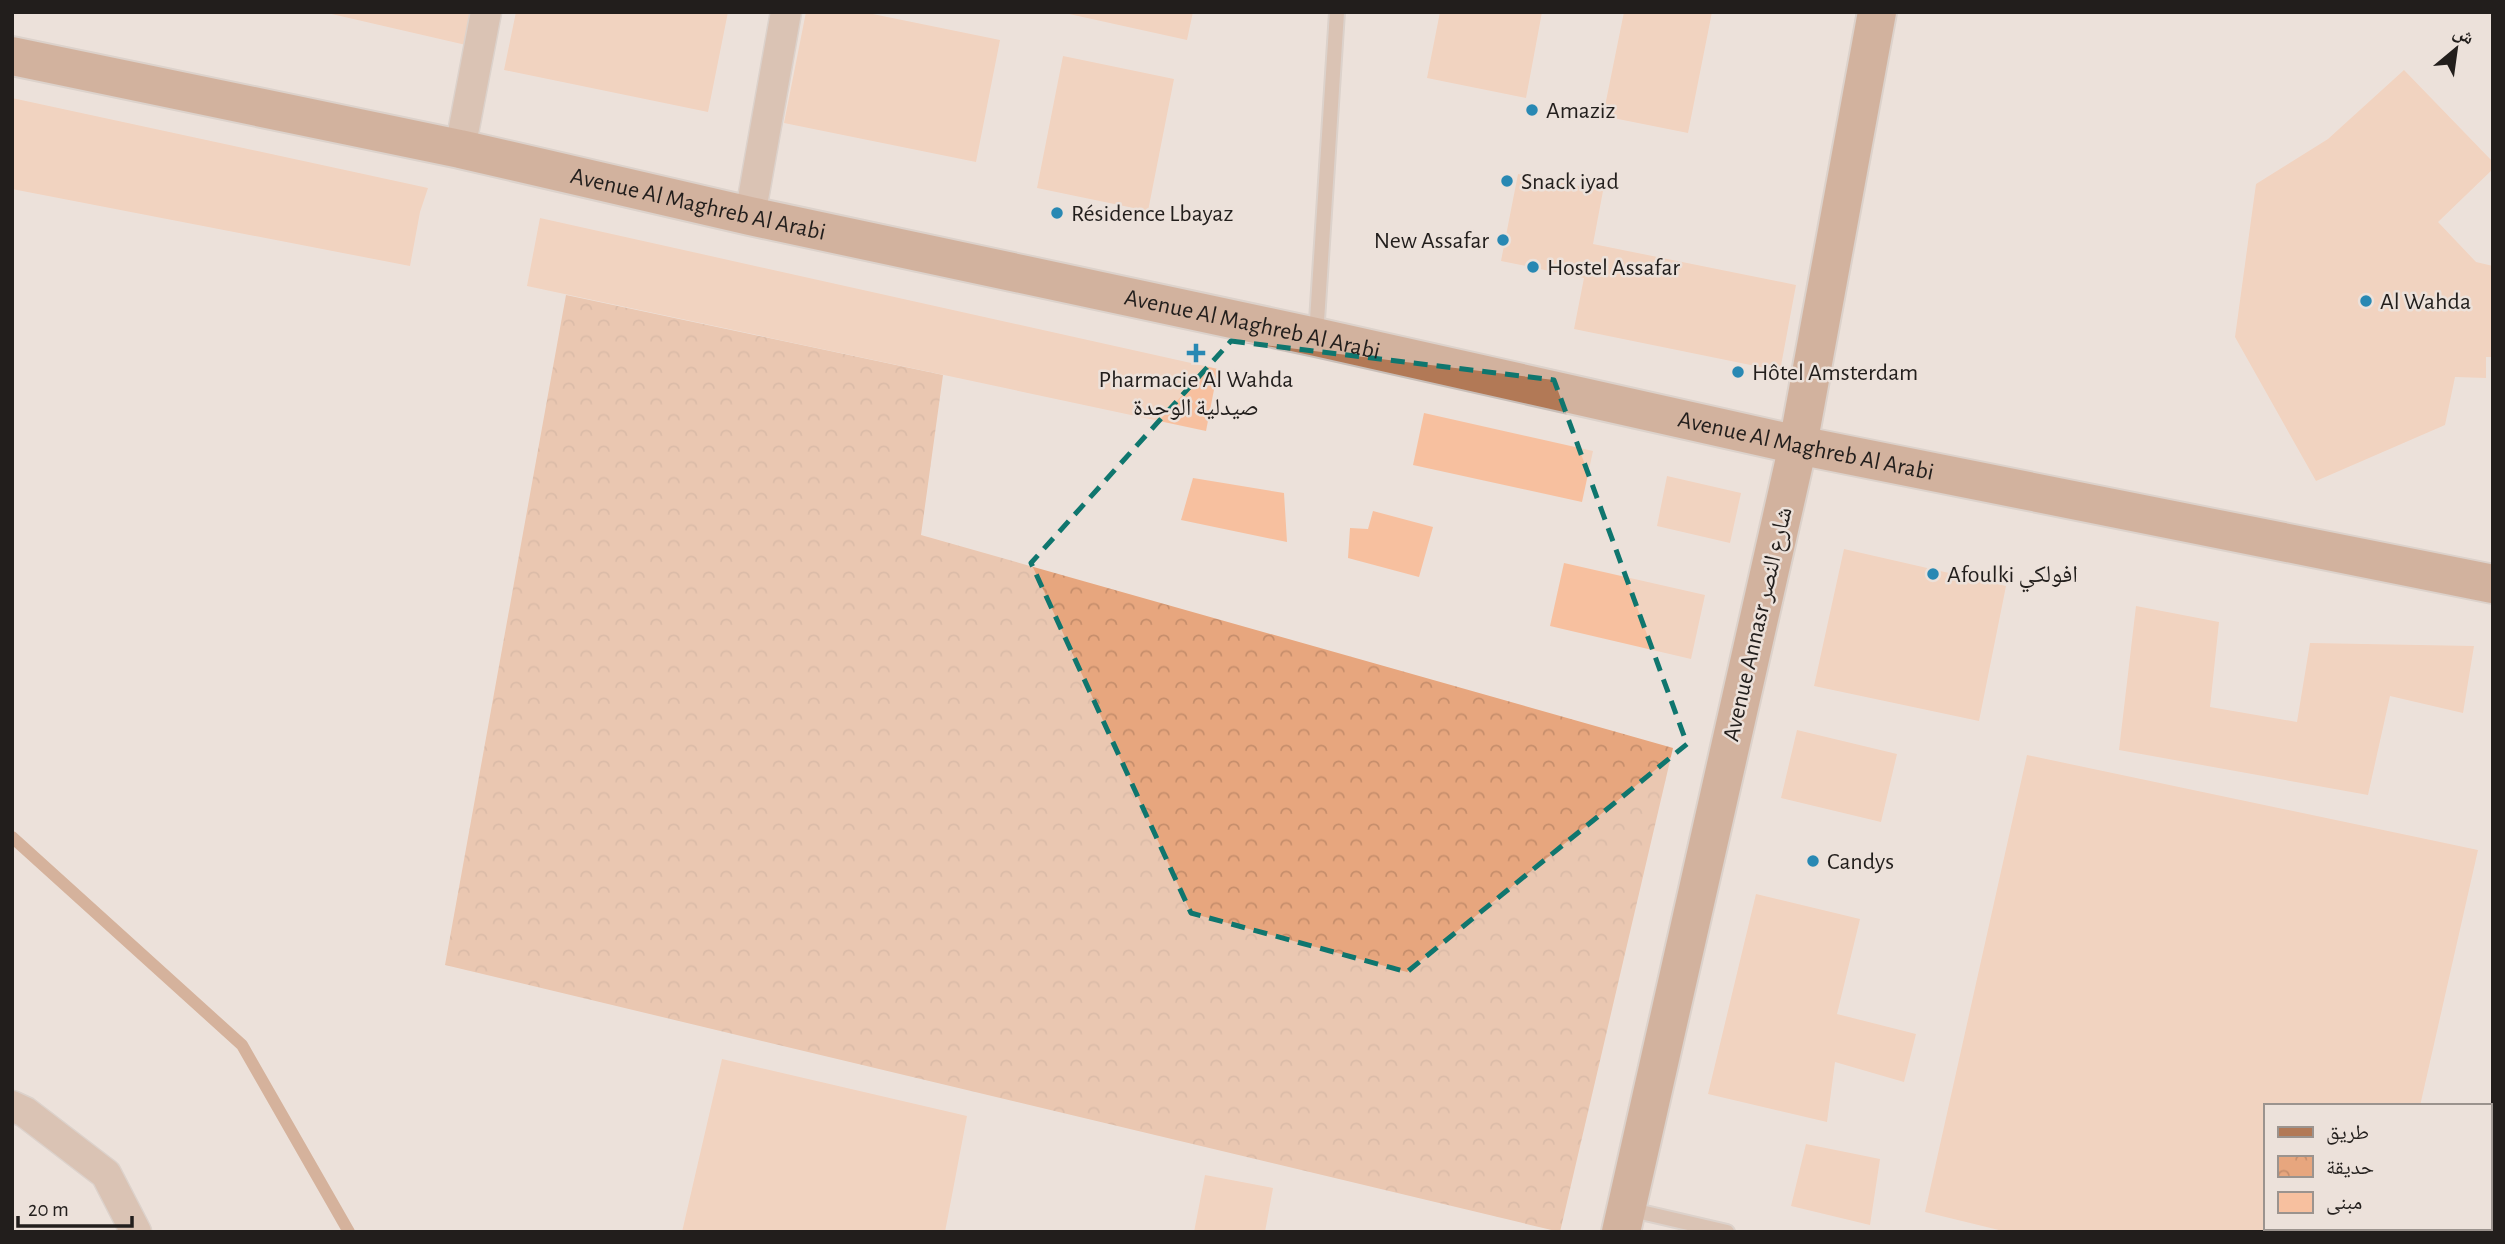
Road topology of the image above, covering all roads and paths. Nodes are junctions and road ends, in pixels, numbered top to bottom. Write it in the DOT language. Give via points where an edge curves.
graph roads {
  1 [pos="486,12"];
  2 [pos="786,12"];
  3 [pos="1337,12"];
  4 [pos="1877,12"];
  5 [pos="12,56"];
  6 [pos="460,149"];
  7 [pos="750,216"];
  8 [pos="1315,337"];
  9 [pos="1798,445"];
  10 [pos="2493,584"];
  11 [pos="12,1107"];
  12 [pos="1624,1220"];
  13 [pos="136,1232"];
  14 [pos="1727,1232"];
  1 -- 6 [label="street"];
  2 -- 7 [label="street"];
  3 -- 8 [label="lane"];
  4 -- 9 [label="main road, Avenue Annasr شارع النصر"];
  5 -- 6 [label="main road, Avenue Al Maghreb Al Arabi"];
  6 -- 7 [label="main road, Avenue Al Maghreb Al Arabi"];
  7 -- 8 [label="main road, Avenue Al Maghreb Al Arabi"];
  8 -- 9 [label="main road, Avenue Al Maghreb Al Arabi"];
  9 -- 10 [label="main road, Avenue Al Maghreb Al Arabi"];
  9 -- 12 [label="main road, Avenue Annasr شارع النصر"];
  11 -- 13 [label="street" via="106,1174"];
  12 -- 14 [label="lane"];
}
